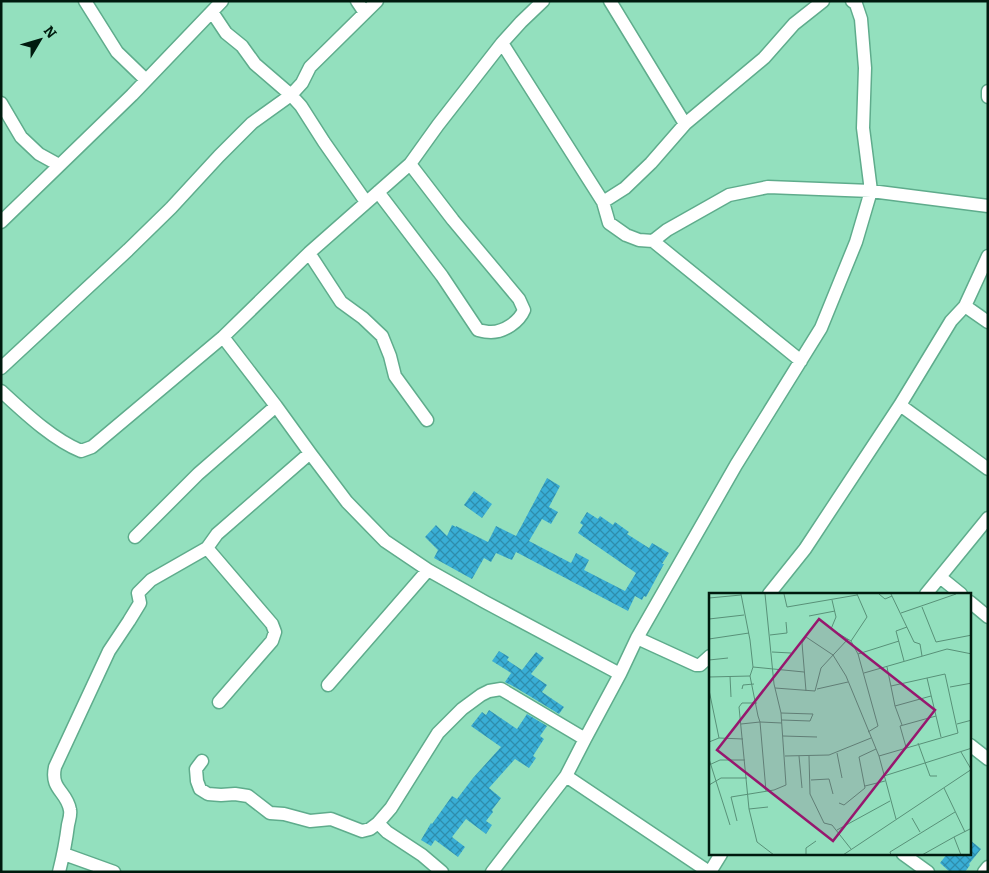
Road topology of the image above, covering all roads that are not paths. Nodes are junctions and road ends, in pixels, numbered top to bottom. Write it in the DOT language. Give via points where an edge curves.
graph roads {
  1 [pos="85,1"];
  2 [pos="222,1"];
  3 [pos="357,1"];
  4 [pos="377,1"];
  5 [pos="543,1"];
  6 [pos="610,1"];
  7 [pos="823,1"];
  8 [pos="852,1"];
  9 [pos="212,12"];
  10 [pos="365,13"];
  11 [pos="502,43"];
  12 [pos="146,80"];
  13 [pos="988,90"];
  14 [pos="291,95"];
  15 [pos="988,97"];
  16 [pos="1,103"];
  17 [pos="685,124"];
  18 [pos="410,164"];
  19 [pos="59,165"];
  20 [pos="870,191"];
  21 [pos="378,192"];
  22 [pos="366,202"];
  23 [pos="603,202"];
  24 [pos="988,206"];
  25 [pos="1,222"];
  26 [pos="653,241"];
  27 [pos="309,254"];
  28 [pos="988,256"];
  29 [pos="965,306"];
  30 [pos="988,322"];
  31 [pos="223,337"];
  32 [pos="801,361"];
  33 [pos="1,368"];
  34 [pos="1,391"];
  35 [pos="900,405"];
  36 [pos="276,406"];
  37 [pos="427,420"];
  38 [pos="310,453"];
  39 [pos="988,469"];
  40 [pos="988,518"];
  41 [pos="136,537"];
  42 [pos="207,548"];
  43 [pos="428,570"];
  44 [pos="940,577"];
  45 [pos="770,593"];
  46 [pos="927,593"];
  47 [pos="960,593"];
  48 [pos="972,604"];
  49 [pos="988,617"];
  50 [pos="637,638"];
  51 [pos="709,657"];
  52 [pos="620,674"];
  53 [pos="328,685"];
  54 [pos="219,702"];
  55 [pos="585,739"];
  56 [pos="972,747"];
  57 [pos="988,759"];
  58 [pos="202,761"];
  59 [pos="566,776"];
  60 [pos="378,823"];
  61 [pos="64,854"];
  62 [pos="720,856"];
  63 [pos="906,856"];
  64 [pos="988,867"];
  65 [pos="59,872"];
  66 [pos="114,872"];
  67 [pos="442,872"];
  68 [pos="492,872"];
  69 [pos="709,872"];
  70 [pos="928,872"];
  71 [pos="984,872"];
  1 -- 12 [label="street" via="118,52"];
  2 -- 9 [label="street"];
  3 -- 10 [label="street"];
  4 -- 10 [label="street"];
  5 -- 11 [label="street"];
  6 -- 17 [label="street"];
  7 -- 17 [label="street" via="794,24 764,58"];
  8 -- 20 [label="street" via="861,19 865,68 863,128"];
  9 -- 12 [label="street"];
  9 -- 14 [label="street" via="226,33 242,46 255,64"];
  10 -- 14 [label="street" via="310,67"];
  11 -- 18 [label="street"];
  11 -- 23 [label="street"];
  12 -- 19 [label="street"];
  13 -- 15 [label="street"];
  14 -- 22 [label="street"];
  14 -- 33 [label="street" via="252,122 171,208"];
  16 -- 19 [label="street" via="22,137 39,154"];
  17 -- 23 [label="street" via="625,188"];
  18 -- 21 [label="street"];
  18 -- 21 [label="street" via="519,298 524,310 522,317 510,327 492,332 478,330 442,276"];
  19 -- 25 [label="street"];
  20 -- 24 [label="street"];
  20 -- 26 [label="street" via="768,187 729,195"];
  20 -- 32 [label="street" via="856,242 821,328"];
  21 -- 22 [label="street"];
  22 -- 27 [label="street"];
  23 -- 26 [label="street" via="609,223 626,235"];
  26 -- 32 [label="street"];
  27 -- 31 [label="street"];
  27 -- 37 [label="street" via="341,302 382,336 395,376"];
  28 -- 29 [label="street"];
  29 -- 30 [label="street"];
  29 -- 35 [label="street" via="950,321"];
  31 -- 34 [label="street" via="92,447 81,451 56,437"];
  31 -- 36 [label="street"];
  32 -- 50 [label="street" via="736,465"];
  35 -- 39 [label="street"];
  35 -- 45 [label="street" via="805,549"];
  36 -- 38 [label="street"];
  36 -- 41 [label="street" via="198,474"];
  38 -- 42 [label="street" via="217,534"];
  38 -- 43 [label="street" via="347,502 385,542"];
  40 -- 44 [label="street"];
  42 -- 54 [label="street" via="272,624 275,632 272,641"];
  42 -- 61 [label="street" via="151,580 138,593 140,603 109,651 53,776 71,812"];
  43 -- 52 [label="street"];
  43 -- 53 [label="street"];
  44 -- 46 [label="street"];
  44 -- 47 [label="street"];
  48 -- 49 [label="street"];
  50 -- 51 [label="street" via="696,665"];
  50 -- 52 [label="street"];
  52 -- 55 [label="street"];
  55 -- 59 [label="street"];
  55 -- 60 [label="street" via="501,689 489,690 462,709 438,733 392,808"];
  56 -- 57 [label="street"];
  58 -- 60 [label="street" via="196,770 197,781 208,794 248,796 270,813 310,821 331,819 362,830"];
  59 -- 68 [label="street"];
  59 -- 69 [label="street"];
  60 -- 67 [label="street"];
  61 -- 65 [label="street"];
  61 -- 66 [label="street"];
  62 -- 69 [label="street"];
  63 -- 70 [label="street"];
  64 -- 71 [label="street"];
}
